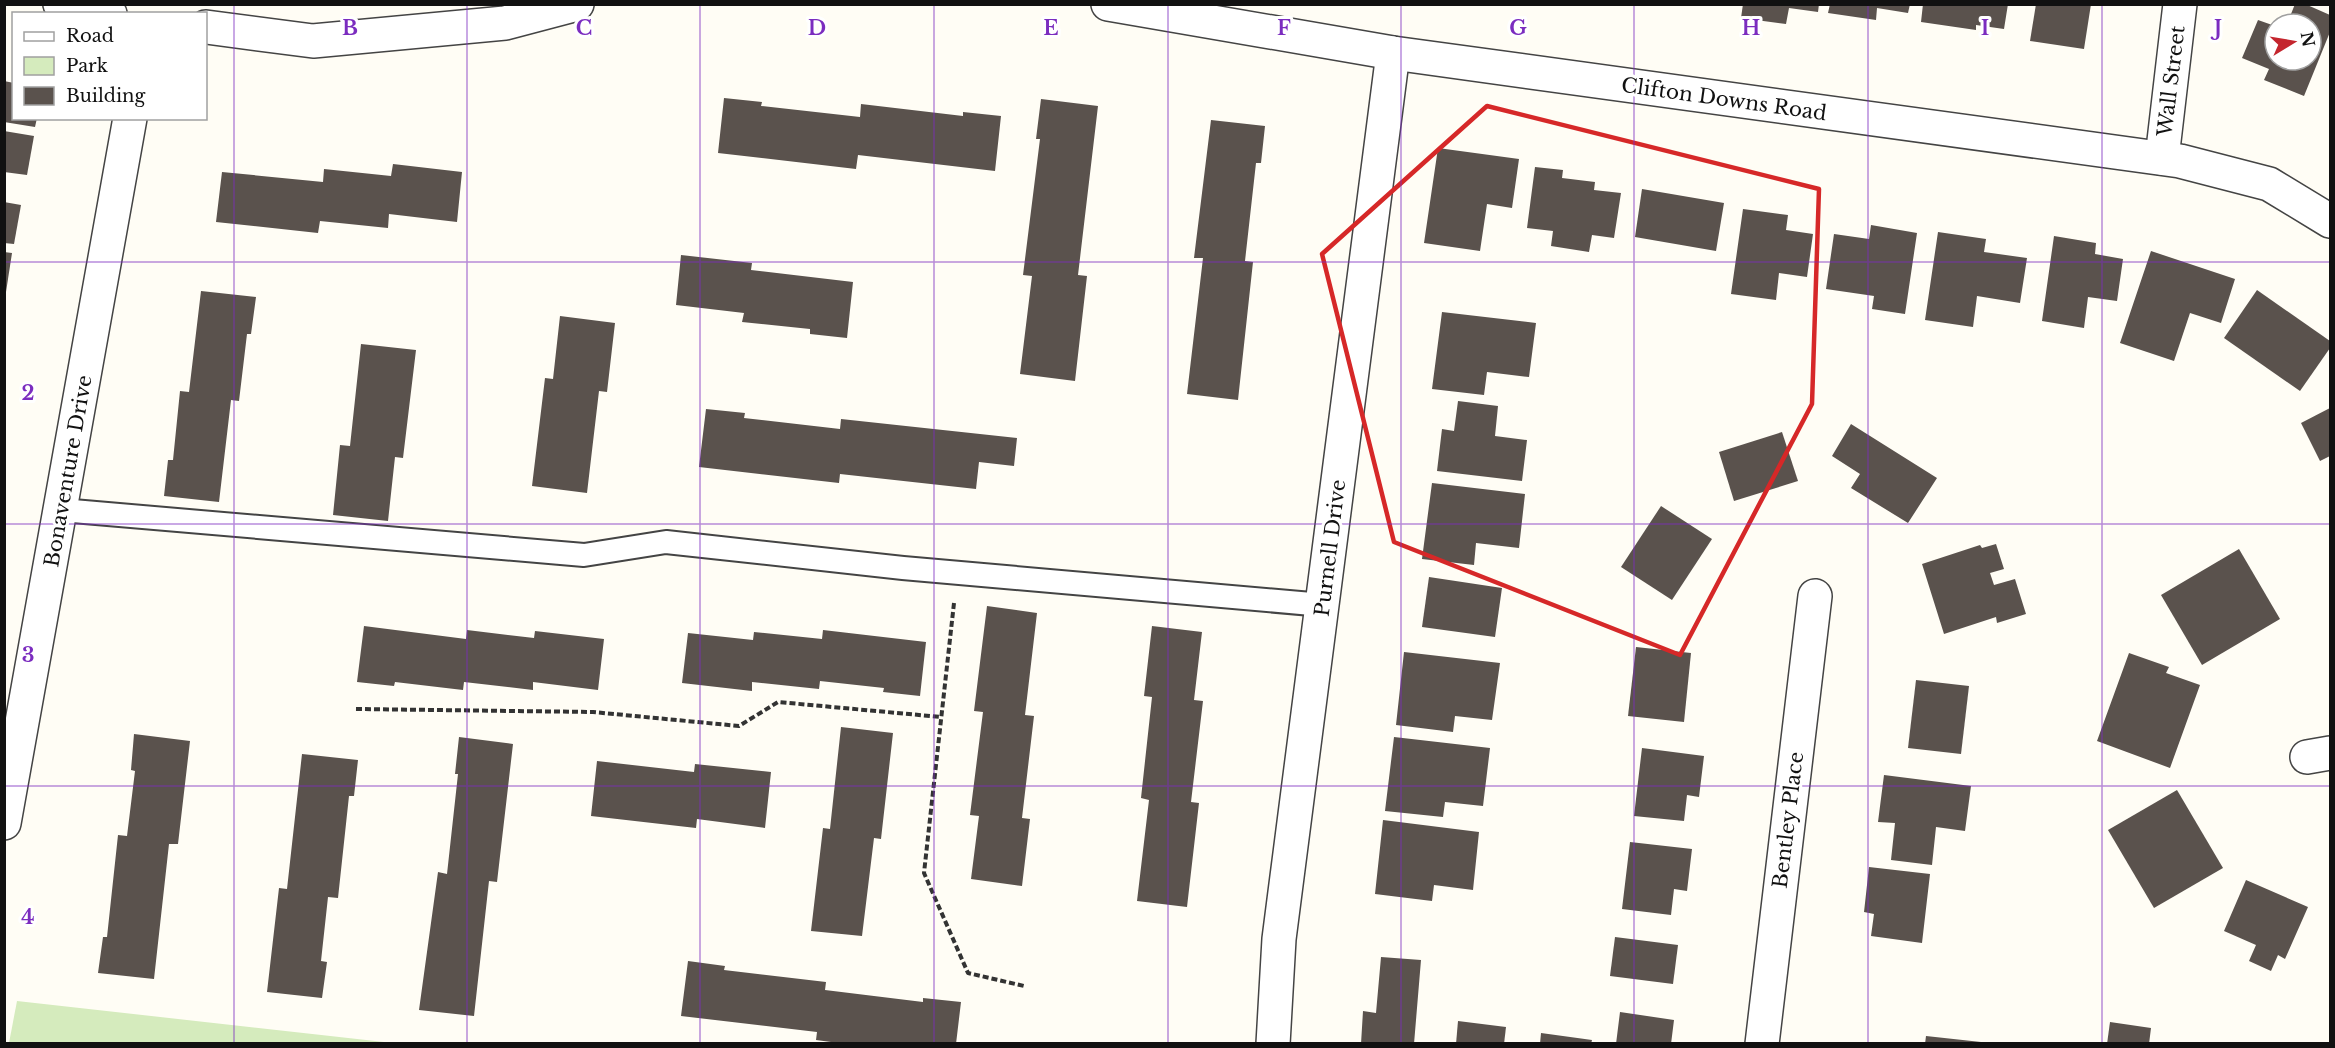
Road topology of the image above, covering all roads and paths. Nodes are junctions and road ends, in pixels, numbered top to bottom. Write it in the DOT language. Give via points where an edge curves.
graph roads {
  1 [pos="60,4"];
  2 [pos="577,4"];
  3 [pos="1108,4"];
  4 [pos="2180,4"];
  5 [pos="100,12"];
  6 [pos="207,27"];
  7 [pos="1393,53"];
  8 [pos="130,120"];
  9 [pos="2162,158"];
  10 [pos="2331,221"];
  11 [pos="61,510"];
  12 [pos="958,573"];
  13 [pos="1815,596"];
  14 [pos="1323,605"];
  15 [pos="356,709"];
  16 [pos="941,717"];
  17 [pos="4,823"];
  18 [pos="1024,986"];
  19 [pos="1273,1044"];
  20 [pos="1762,1044"];
  1 -- 5 [label="street"];
  2 -- 6 [label="street" via="505,23 313,41"];
  3 -- 7 [label="street, Clifton Downs Road"];
  4 -- 9 [label="street, Wall Street"];
  7 -- 9 [label="street, Clifton Downs Road"];
  7 -- 14 [label="street, Purnell Drive"];
  8 -- 11 [label="street, Bonaventure Drive"];
  9 -- 10 [label="street, Clifton Downs Road" via="2269,184"];
  11 -- 12 [label="lane" via="584,555 666,542"];
  11 -- 17 [label="street, Bonaventure Drive"];
  12 -- 14 [label="lane"];
  12 -- 16 [label="path"];
  13 -- 20 [label="street, Bentley Place"];
  14 -- 19 [label="street, Purnell Drive" via="1279,939"];
  15 -- 16 [label="path" via="593,712 739,726 778,702"];
  16 -- 18 [label="path" via="924,873 968,973"];
}
